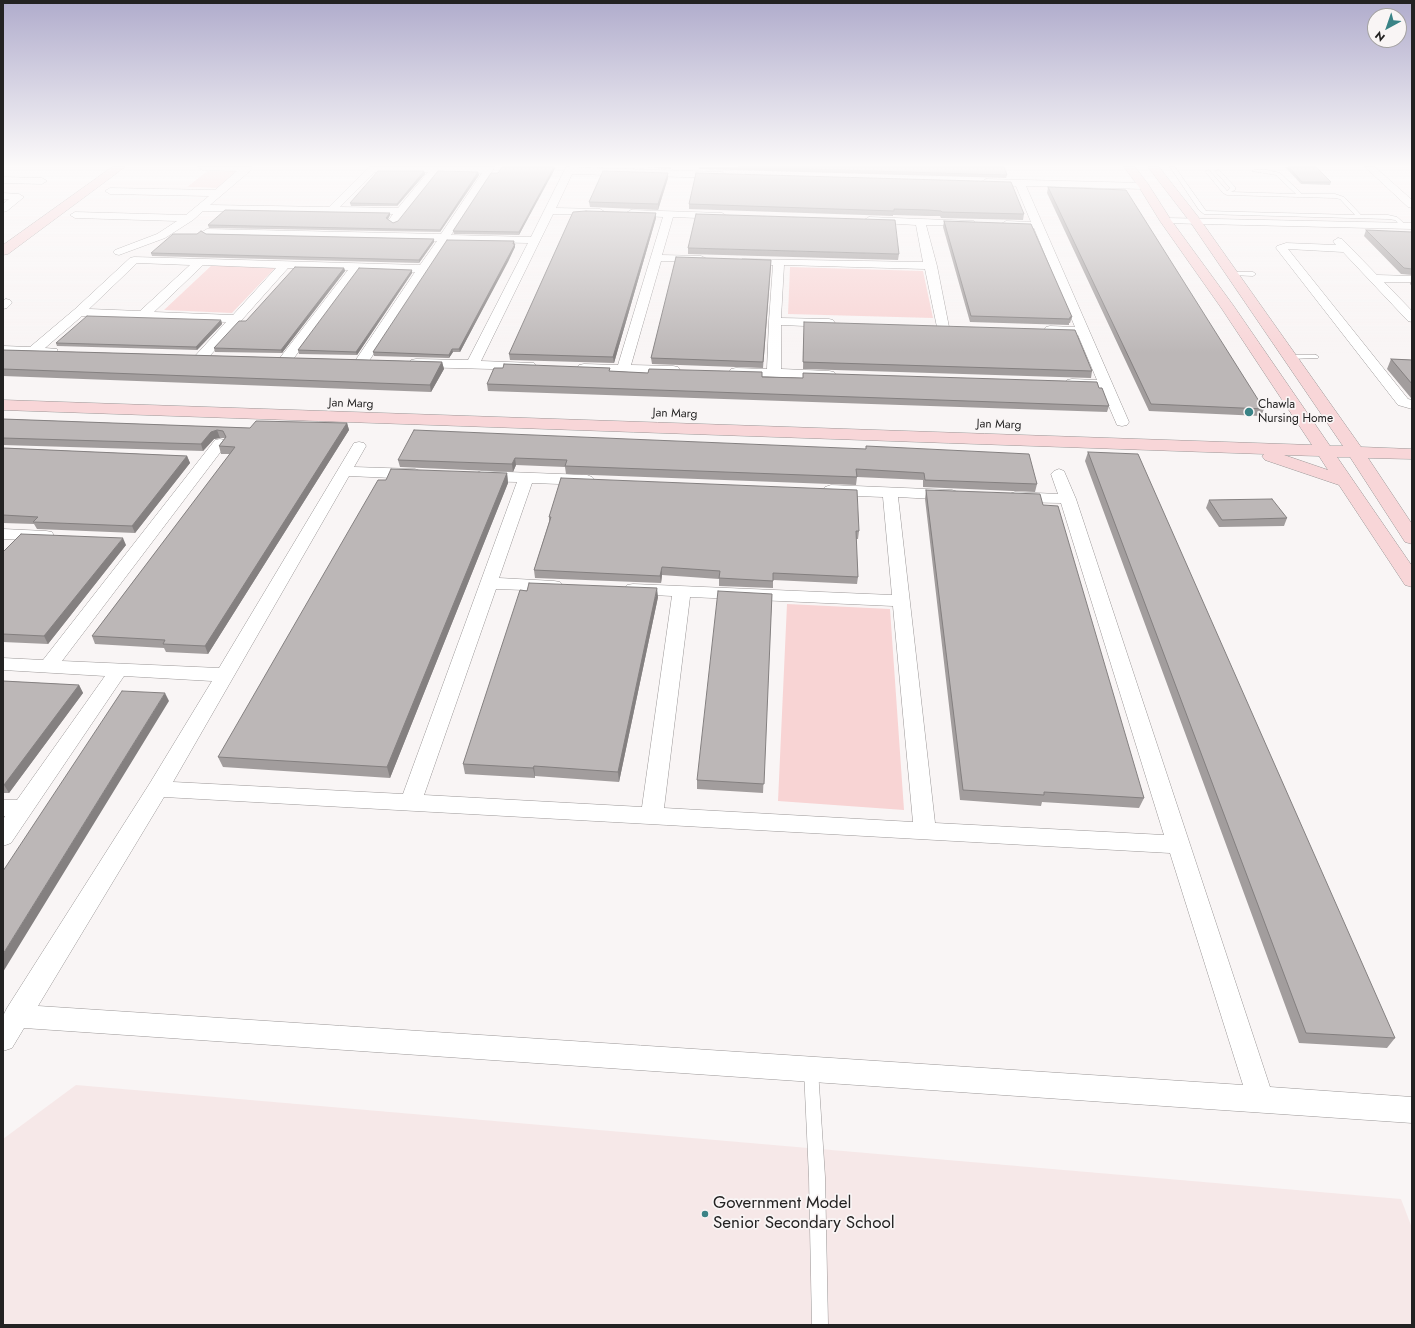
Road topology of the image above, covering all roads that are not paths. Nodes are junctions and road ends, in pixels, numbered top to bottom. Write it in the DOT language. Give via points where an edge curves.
graph roads {
  1 [pos="19,229"];
  2 [pos="34,229"];
  3 [pos="172,229"];
  4 [pos="386,229"];
  5 [pos="450,229"];
  6 [pos="540,229"];
  7 [pos="665,229"];
  8 [pos="922,229"];
  9 [pos="1040,229"];
  10 [pos="1172,229"];
  11 [pos="1200,229"];
  12 [pos="1326,229"];
  13 [pos="207,232"];
  14 [pos="380,236"];
  15 [pos="444,238"];
  16 [pos="3,240"];
  17 [pos="535,240"];
  18 [pos="1346,249"];
  19 [pos="3,251"];
  20 [pos="119,252"];
  21 [pos="656,258"];
  22 [pos="710,260"];
  23 [pos="733,260"];
  24 [pos="201,261"];
  25 [pos="779,262"];
  26 [pos="286,264"];
  27 [pos="356,266"];
  28 [pos="931,266"];
  29 [pos="424,269"];
  30 [pos="1231,274"];
  31 [pos="1253,274"];
  32 [pos="1372,278"];
  33 [pos="1412,279"];
  34 [pos="79,312"];
  35 [pos="144,315"];
  36 [pos="236,318"];
  37 [pos="1412,318"];
  38 [pos="775,321"];
  39 [pos="843,323"];
  40 [pos="928,326"];
  41 [pos="943,327"];
  42 [pos="958,327"];
  43 [pos="1037,330"];
  44 [pos="1084,332"];
  45 [pos="3,350"];
  46 [pos="33,351"];
  47 [pos="64,352"];
  48 [pos="187,356"];
  49 [pos="202,356"];
  50 [pos="1289,356"];
  51 [pos="218,357"];
  52 [pos="1316,357"];
  53 [pos="271,358"];
  54 [pos="286,359"];
  55 [pos="302,359"];
  56 [pos="347,360"];
  57 [pos="362,361"];
  58 [pos="378,362"];
  59 [pos="402,362"];
  60 [pos="473,364"];
  61 [pos="544,366"];
  62 [pos="568,367"];
  63 [pos="624,369"];
  64 [pos="687,371"];
  65 [pos="726,372"];
  66 [pos="774,374"];
  67 [pos="845,376"];
  68 [pos="1058,382"];
  69 [pos="1106,384"];
  70 [pos="3,392"];
  71 [pos="3,405"];
  72 [pos="1412,405"];
  73 [pos="1122,422"];
  74 [pos="1412,442"];
  75 [pos="220,443"];
  76 [pos="1320,445"];
  77 [pos="359,446"];
  78 [pos="1351,446"];
  79 [pos="1249,449"];
  80 [pos="1412,454"];
  81 [pos="344,471"];
  82 [pos="431,474"];
  83 [pos="1059,474"];
  84 [pos="462,476"];
  85 [pos="526,478"];
  86 [pos="605,481"];
  87 [pos="1346,482"];
  88 [pos="819,489"];
  89 [pos="890,492"];
  90 [pos="967,495"];
  91 [pos="998,496"];
  92 [pos="1068,499"];
  93 [pos="5,537"];
  94 [pos="65,537"];
  95 [pos="1412,538"];
  96 [pos="1412,581"];
  97 [pos="488,583"];
  98 [pos="574,587"];
  99 [pos="620,589"];
  100 [pos="682,591"];
  101 [pos="901,601"];
  102 [pos="3,664"];
  103 [pos="47,667"];
  104 [pos="119,670"];
  105 [pos="224,675"];
  106 [pos="158,789"];
  107 [pos="411,803"];
  108 [pos="12,809"];
  109 [pos="652,816"];
  110 [pos="925,832"];
  111 [pos="3,837"];
  112 [pos="1179,845"];
  113 [pos="16,1016"];
  114 [pos="3,1039"];
  115 [pos="811,1070"];
  116 [pos="1261,1100"];
  117 [pos="1412,1110"];
  118 [pos="820,1325"];
  1 -- 16 [label="main road"];
  2 -- 19 [label="main road"];
  3 -- 20 [label="street" via="161,236"];
  4 -- 14 [label="street"];
  5 -- 15 [label="street"];
  6 -- 17 [label="street"];
  7 -- 21 [label="street"];
  8 -- 28 [label="street"];
  9 -- 44 [label="street"];
  10 -- 76 [label="main road"];
  11 -- 30 [label="main road"];
  12 -- 18 [label="street"];
  13 -- 14 [label="street"];
  14 -- 15 [label="street"];
  15 -- 17 [label="street"];
  15 -- 29 [label="street"];
  17 -- 60 [label="street"];
  18 -- 32 [label="street"];
  18 -- 72 [label="street" via="1286,246 1281,248 1403,402"];
  21 -- 22 [label="street"];
  21 -- 63 [label="street"];
  23 -- 25 [label="street"];
  24 -- 26 [label="street"];
  24 -- 34 [label="street" via="134,260"];
  24 -- 35 [label="street"];
  25 -- 28 [label="street"];
  25 -- 38 [label="street"];
  26 -- 27 [label="street"];
  26 -- 36 [label="street"];
  27 -- 29 [label="street"];
  27 -- 54 [label="street"];
  28 -- 41 [label="street"];
  29 -- 57 [label="street"];
  30 -- 31 [label="lane"];
  30 -- 50 [label="main road"];
  32 -- 33 [label="street"];
  32 -- 37 [label="street"];
  34 -- 35 [label="street"];
  34 -- 46 [label="street"];
  35 -- 36 [label="street"];
  36 -- 49 [label="street"];
  38 -- 39 [label="street"];
  38 -- 66 [label="street"];
  40 -- 41 [label="street"];
  41 -- 42 [label="street"];
  43 -- 44 [label="street"];
  44 -- 69 [label="street"];
  45 -- 46 [label="street"];
  46 -- 47 [label="street"];
  48 -- 49 [label="street"];
  49 -- 51 [label="street"];
  50 -- 52 [label="lane"];
  50 -- 78 [label="main road"];
  53 -- 54 [label="street"];
  54 -- 55 [label="street"];
  56 -- 57 [label="street"];
  57 -- 58 [label="street"];
  59 -- 60 [label="street"];
  60 -- 61 [label="street"];
  62 -- 63 [label="street"];
  63 -- 64 [label="street"];
  65 -- 66 [label="street"];
  66 -- 67 [label="street"];
  68 -- 69 [label="street"];
  69 -- 73 [label="street"];
  70 -- 76 [label="main road, Jan Marg" via="1004,426"];
  71 -- 79 [label="main road"];
  74 -- 78 [label="main road"];
  75 -- 103 [label="street" via="200,458 137,540"];
  76 -- 78 [label="main road"];
  76 -- 79 [label="main road"];
  76 -- 87 [label="main road"];
  77 -- 81 [label="street"];
  78 -- 80 [label="main road"];
  78 -- 95 [label="main road"];
  79 -- 87 [label="main road"];
  81 -- 82 [label="street"];
  81 -- 105 [label="street"];
  83 -- 92 [label="street"];
  84 -- 85 [label="street"];
  85 -- 86 [label="street"];
  85 -- 97 [label="street"];
  87 -- 96 [label="main road"];
  88 -- 89 [label="street"];
  89 -- 90 [label="street"];
  89 -- 101 [label="street"];
  91 -- 92 [label="street"];
  92 -- 112 [label="street"];
  93 -- 94 [label="street"];
  97 -- 98 [label="street"];
  97 -- 107 [label="street"];
  99 -- 100 [label="street"];
  100 -- 101 [label="street"];
  100 -- 109 [label="street"];
  101 -- 110 [label="street"];
  102 -- 103 [label="street"];
  103 -- 104 [label="street"];
  104 -- 105 [label="street"];
  104 -- 108 [label="street"];
  105 -- 106 [label="street"];
  106 -- 107 [label="street"];
  106 -- 113 [label="street"];
  107 -- 109 [label="street"];
  108 -- 111 [label="street"];
  109 -- 110 [label="street"];
  110 -- 112 [label="street"];
  112 -- 116 [label="street"];
  113 -- 114 [label="street"];
  113 -- 115 [label="street"];
  115 -- 116 [label="street"];
  115 -- 118 [label="lane" via="817,1177"];
  116 -- 117 [label="street"];
}
